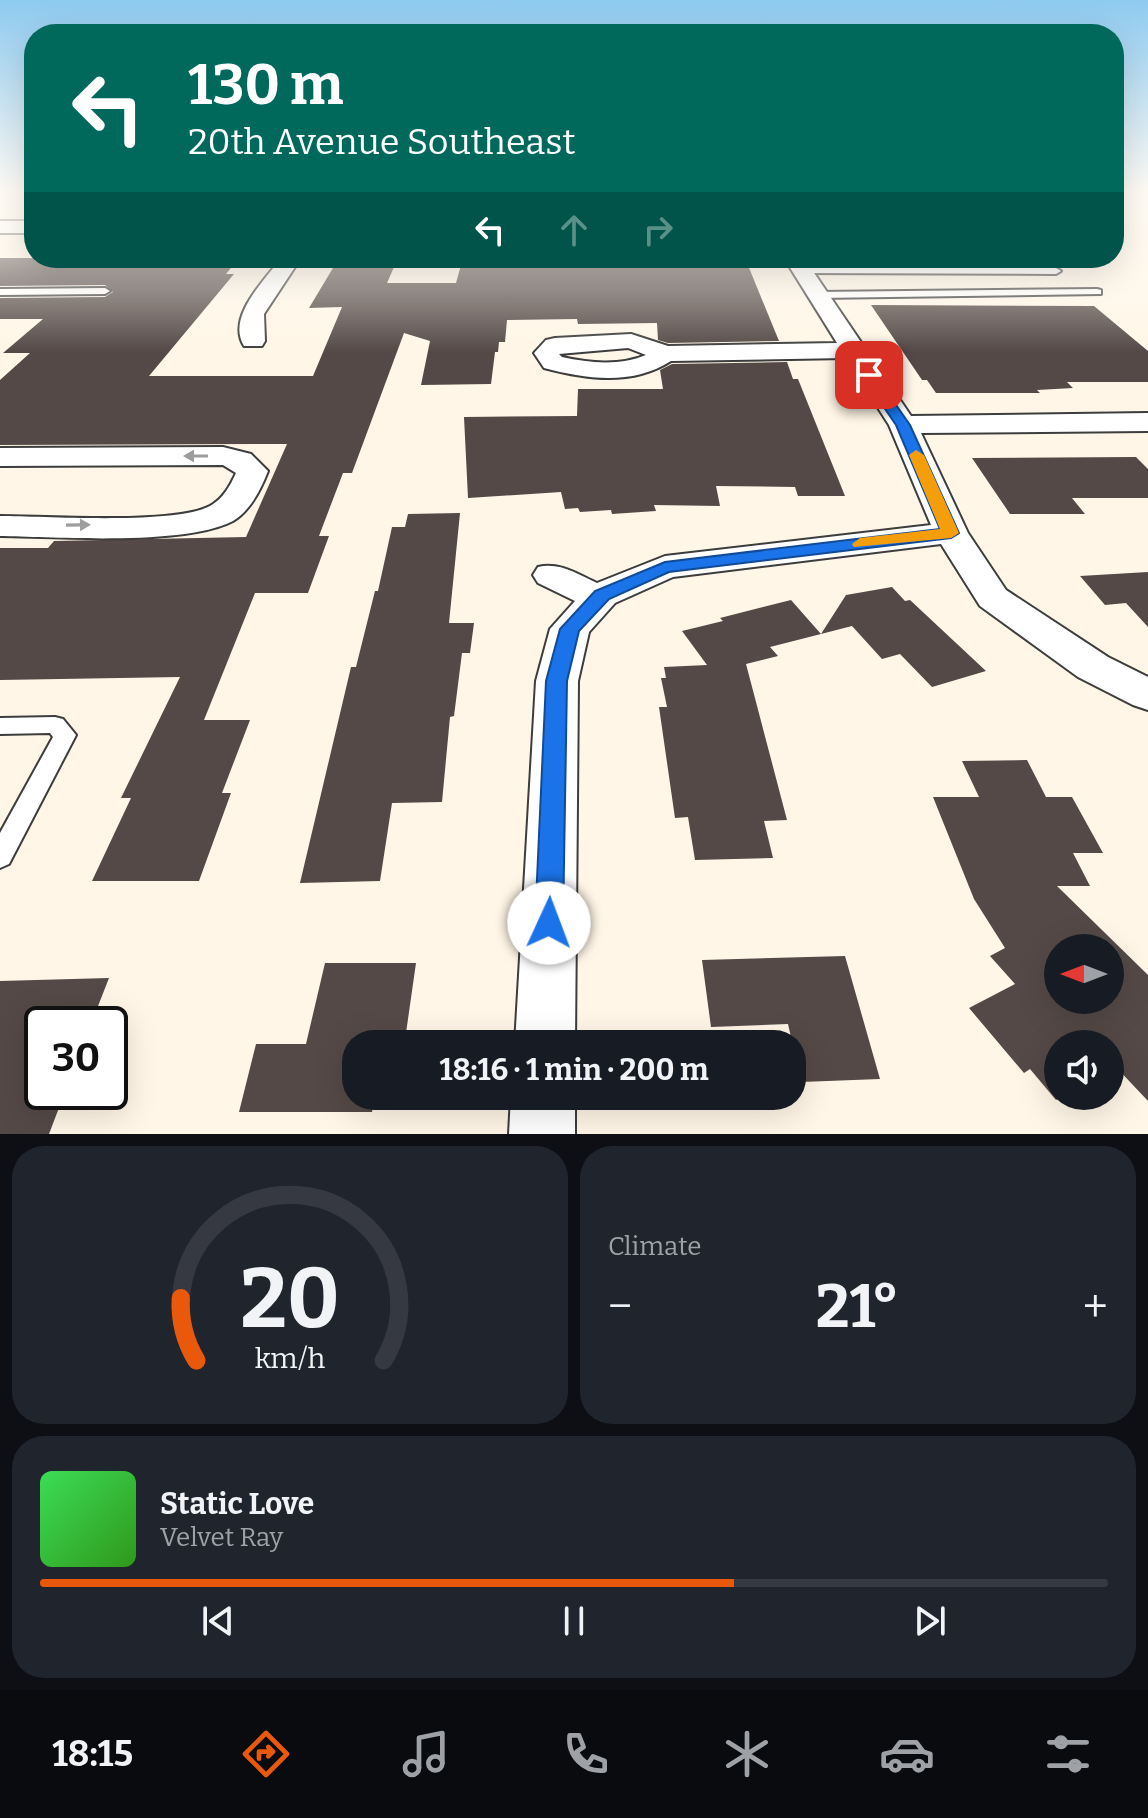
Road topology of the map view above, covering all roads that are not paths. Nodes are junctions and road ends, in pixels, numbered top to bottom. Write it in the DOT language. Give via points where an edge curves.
graph roads {
  1 [pos="284,268"];
  2 [pos="1056,271"];
  3 [pos="804,275"];
  4 [pos="105,291"];
  5 [pos="0,292"];
  6 [pos="1097,292"];
  7 [pos="253,341"];
  8 [pos="852,350"];
  9 [pos="665,354"];
  10 [pos="1146,417"];
  11 [pos="903,425"];
  12 [pos="0,457"];
  13 [pos="0,526"];
  14 [pos="951,533"];
  15 [pos="551,575"];
  16 [pos="599,599"];
  17 [pos="1148,695"];
  18 [pos="0,726"];
  19 [pos="0,857"];
  20 [pos="545,1030"];
  21 [pos="543,1110"];
  22 [pos="542,1134"];
  1 -- 7 [label="street" via="253,314"];
  2 -- 3 [label="lane"];
  3 -- 6 [label="lane"];
  3 -- 8 [label="street"];
  4 -- 5 [label="lane"];
  8 -- 9 [label="street"];
  8 -- 11 [label="street"];
  10 -- 11 [label="street"];
  11 -- 14 [label="street"];
  13 -- 12 [label="street, one-way" via="178,524 219,515 242,494 252,471 240,460 223,456"];
  14 -- 16 [label="street" via="665,567"];
  14 -- 17 [label="street" via="993,598 1093,667"];
  15 -- 16 [label="street"];
  16 -- 20 [label="street" via="570,629 557,681"];
  18 -- 19 [label="lane" via="55,725 65,735"];
  21 -- 22 [label="street"];
}
